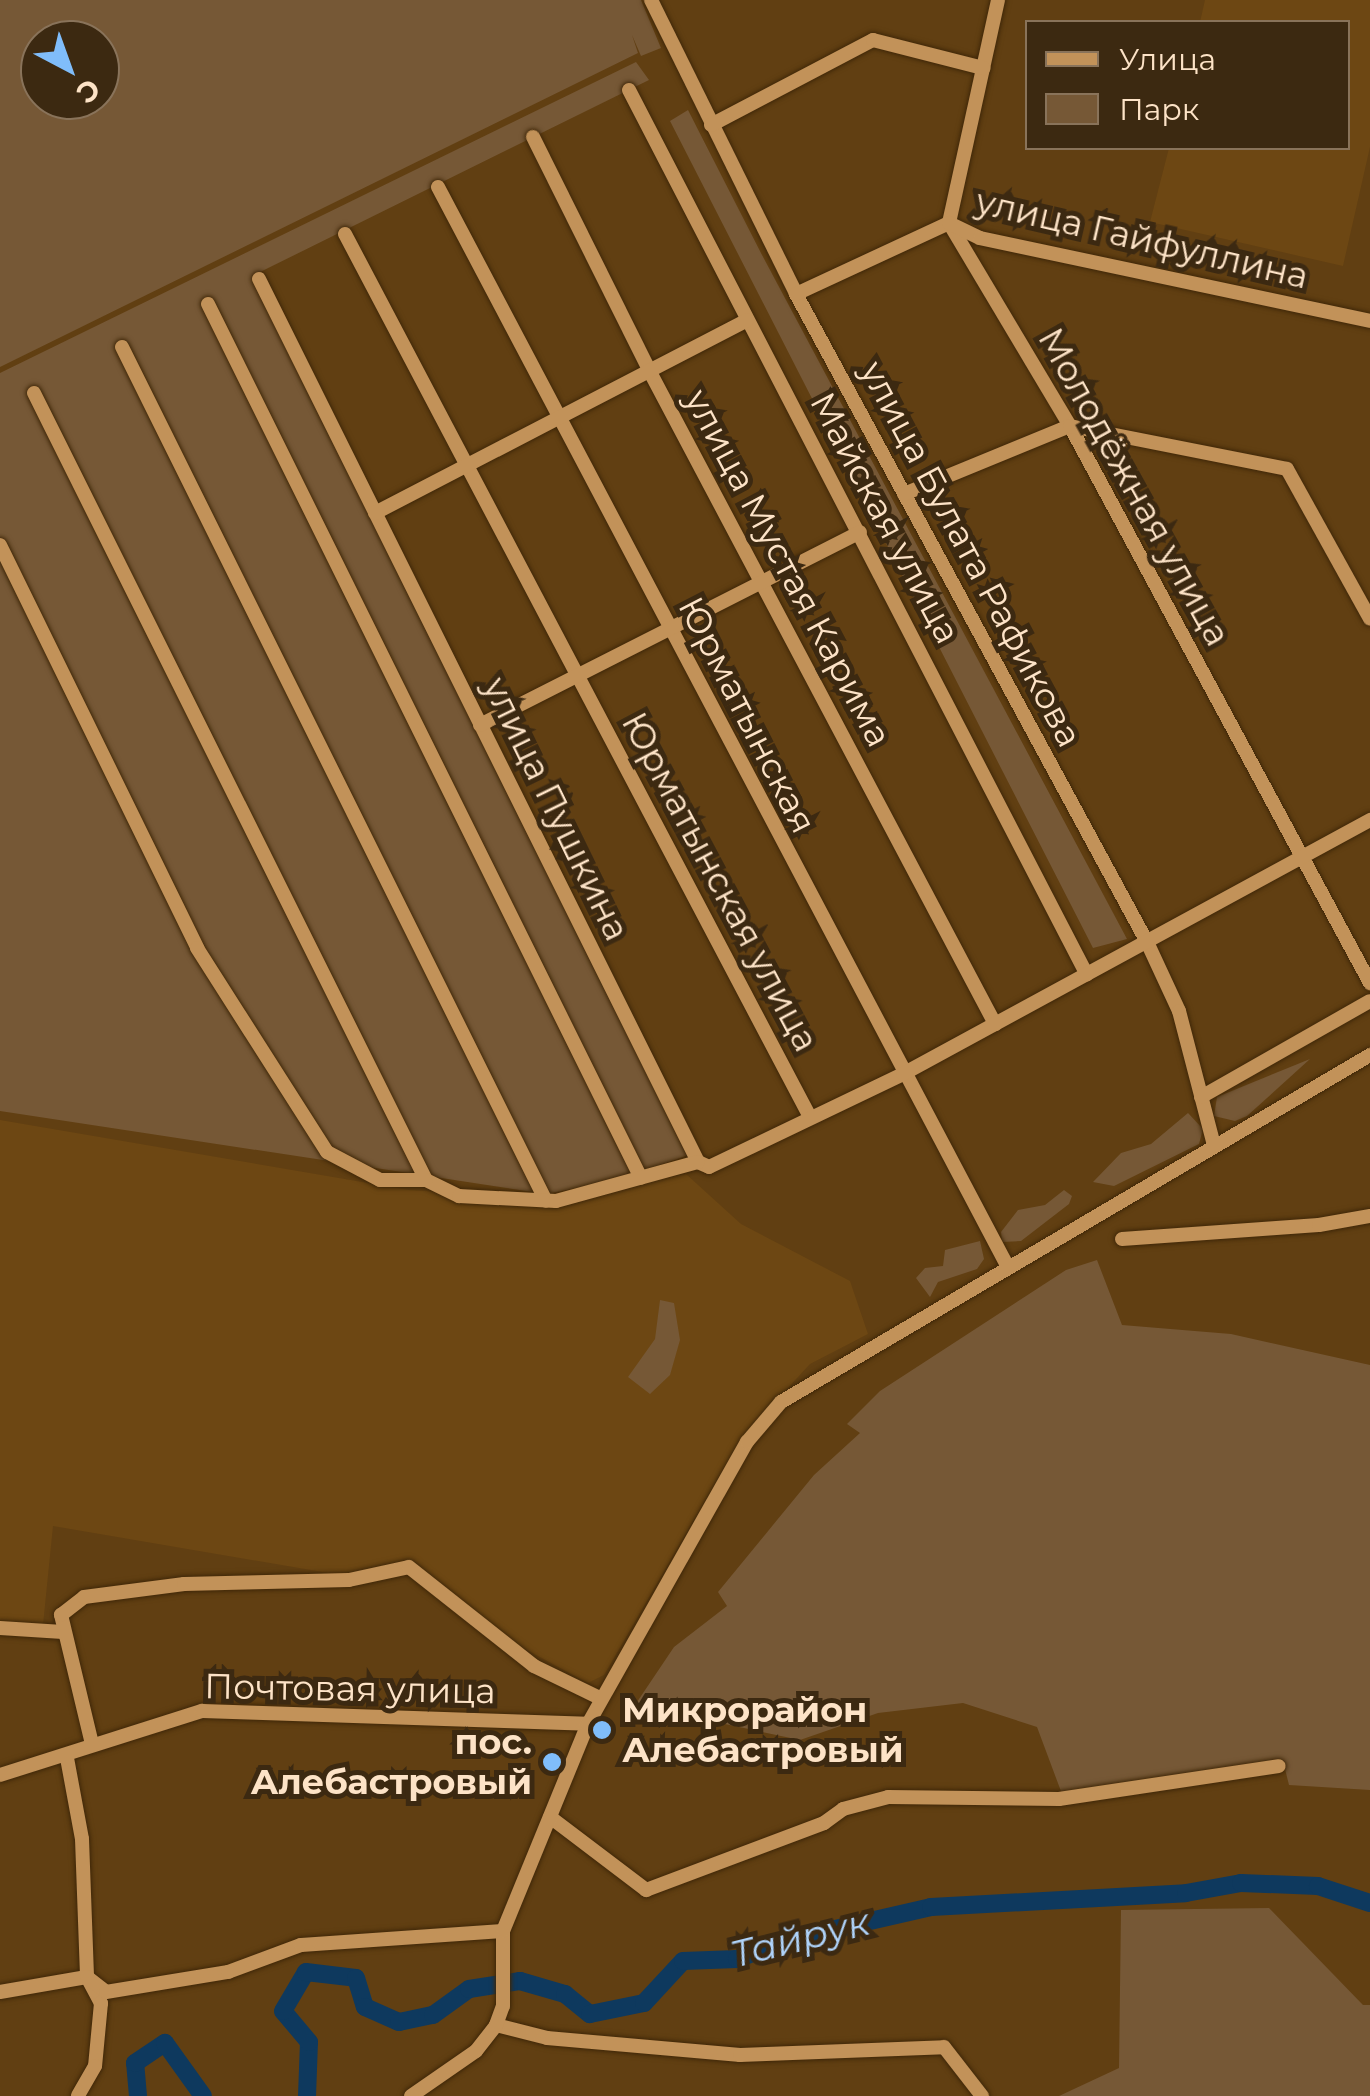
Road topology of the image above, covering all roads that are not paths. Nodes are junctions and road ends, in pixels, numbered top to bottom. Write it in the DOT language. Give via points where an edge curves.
graph roads {
  1 [pos="651,0"];
  2 [pos="998,0"];
  3 [pos="983,68"];
  4 [pos="629,90"];
  5 [pos="711,125"];
  6 [pos="533,137"];
  7 [pos="438,187"];
  8 [pos="949,224"];
  9 [pos="345,234"];
  10 [pos="259,280"];
  11 [pos="796,294"];
  12 [pos="208,304"];
  13 [pos="747,320"];
  14 [pos="1370,322"];
  15 [pos="122,347"];
  16 [pos="650,372"];
  17 [pos="34,393"];
  18 [pos="560,417"];
  19 [pos="1070,426"];
  20 [pos="467,464"];
  21 [pos="904,494"];
  22 [pos="375,513"];
  23 [pos="860,532"];
  24 [pos="0,545"];
  25 [pos="766,582"];
  26 [pos="1370,619"];
  27 [pos="668,626"];
  28 [pos="578,674"];
  29 [pos="480,725"];
  30 [pos="1370,820"];
  31 [pos="1302,857"];
  32 [pos="1147,942"];
  33 [pos="1087,974"];
  34 [pos="1370,984"];
  35 [pos="1370,1002"];
  36 [pos="995,1024"];
  37 [pos="1370,1056"];
  38 [pos="903,1074"];
  39 [pos="1202,1097"];
  40 [pos="810,1116"];
  41 [pos="1214,1146"];
  42 [pos="698,1162"];
  43 [pos="641,1178"];
  44 [pos="426,1180"];
  45 [pos="546,1201"];
  46 [pos="1370,1216"];
  47 [pos="1122,1239"];
  48 [pos="1008,1267"];
  49 [pos="0,1628"];
  50 [pos="63,1632"];
  51 [pos="600,1698"];
  52 [pos="588,1724"];
  53 [pos="92,1744"];
  54 [pos="67,1758"];
  55 [pos="1278,1766"];
  56 [pos="0,1775"];
  57 [pos="550,1817"];
  58 [pos="503,1931"];
  59 [pos="87,1977"];
  60 [pos="0,1992"];
  61 [pos="496,2025"];
  62 [pos="78,2096"];
  63 [pos="412,2096"];
  64 [pos="982,2096"];
  1 -- 5 [label="street, улица Булата Рафикова"];
  2 -- 3 [label="street"];
  3 -- 5 [label="street" via="873,40"];
  3 -- 8 [label="street"];
  4 -- 13 [label="street, Майская улица"];
  5 -- 11 [label="street, улица Булата Рафикова"];
  6 -- 16 [label="street, улица Мустая Карима"];
  7 -- 18 [label="street, Юрматынская"];
  8 -- 11 [label="street, улица Гайфуллина"];
  8 -- 14 [label="street, улица Гайфуллина" via="980,238"];
  8 -- 19 [label="street, Молодёжная улица"];
  9 -- 20 [label="street, Юрматынская улица"];
  10 -- 22 [label="street, улица Пушкина"];
  11 -- 21 [label="street, улица Булата Рафикова"];
  12 -- 43 [label="street"];
  13 -- 16 [label="street"];
  13 -- 23 [label="street, Майская улица"];
  15 -- 45 [label="street"];
  16 -- 18 [label="street"];
  16 -- 25 [label="street, улица Мустая Карима"];
  17 -- 44 [label="street"];
  18 -- 20 [label="street"];
  18 -- 27 [label="street, Юрматынская"];
  19 -- 21 [label="street"];
  19 -- 26 [label="street" via="1287,468"];
  19 -- 31 [label="street, Молодёжная улица"];
  20 -- 22 [label="street"];
  20 -- 28 [label="street, Юрматынская улица"];
  21 -- 32 [label="street, улица Булата Рафикова"];
  22 -- 29 [label="street, улица Пушкина"];
  23 -- 25 [label="street"];
  23 -- 33 [label="street, Майская улица"];
  24 -- 44 [label="street" via="197,948 327,1152 380,1180"];
  25 -- 27 [label="street"];
  25 -- 36 [label="street, улица Мустая Карима"];
  27 -- 28 [label="street"];
  27 -- 38 [label="street, Юрматынская"];
  28 -- 29 [label="street"];
  28 -- 40 [label="street, Юрматынская улица"];
  29 -- 42 [label="street, улица Пушкина"];
  30 -- 31 [label="street"];
  31 -- 32 [label="street"];
  31 -- 34 [label="street, Молодёжная улица"];
  32 -- 33 [label="street"];
  32 -- 39 [label="street, улица Булата Рафикова" via="1179,1011"];
  33 -- 36 [label="street"];
  35 -- 39 [label="street"];
  36 -- 38 [label="street"];
  37 -- 41 [label="street"];
  38 -- 40 [label="street"];
  38 -- 48 [label="street, Юрматынская"];
  39 -- 41 [label="street, улица Булата Рафикова"];
  40 -- 42 [label="street" via="709,1166"];
  41 -- 48 [label="street"];
  42 -- 43 [label="street"];
  43 -- 45 [label="street"];
  44 -- 45 [label="street" via="459,1196"];
  46 -- 47 [label="street" via="1319,1226"];
  48 -- 51 [label="street" via="782,1402 747,1442"];
  49 -- 50 [label="street"];
  50 -- 51 [label="street" via="61,1614 84,1597 184,1584 349,1580 409,1567 534,1666"];
  50 -- 53 [label="street"];
  51 -- 52 [label="street"];
  52 -- 53 [label="street, Почтовая улица" via="202,1711"];
  52 -- 57 [label="street"];
  53 -- 54 [label="street, Почтовая улица"];
  54 -- 56 [label="street, Почтовая улица"];
  54 -- 59 [label="street" via="82,1838"];
  55 -- 57 [label="street" via="1059,1799 888,1797 646,1890"];
  57 -- 58 [label="street"];
  58 -- 59 [label="street" via="301,1945 228,1972 106,1992"];
  58 -- 61 [label="street" via="503,2006"];
  59 -- 60 [label="street"];
  59 -- 62 [label="street" via="101,2003 100,2026 95,2066"];
  61 -- 63 [label="street" via="476,2051"];
  61 -- 64 [label="street" via="547,2038 740,2055 944,2047"];
}
